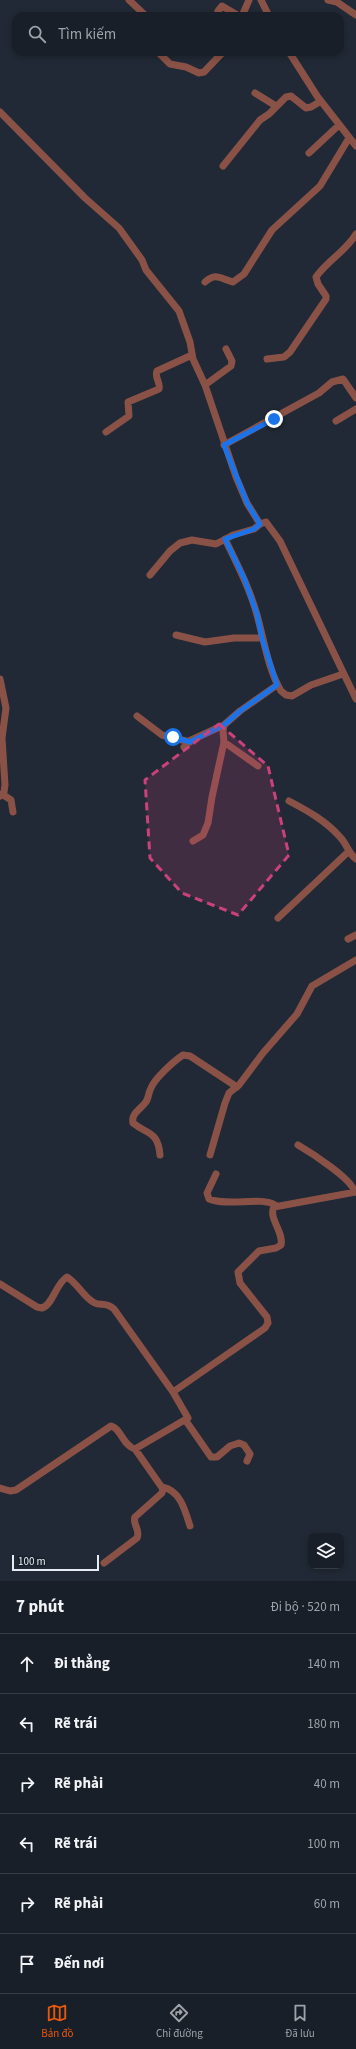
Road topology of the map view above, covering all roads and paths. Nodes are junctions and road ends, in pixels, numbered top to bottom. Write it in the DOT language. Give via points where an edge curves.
graph roads {
  1 [pos="129,0"];
  2 [pos="249,0"];
  3 [pos="261,0"];
  4 [pos="328,0"];
  5 [pos="218,11"];
  6 [pos="142,12"];
  7 [pos="232,12"];
  8 [pos="244,12"];
  9 [pos="267,12"];
  10 [pos="356,16"];
  11 [pos="162,56"];
  12 [pos="219,56"];
  13 [pos="292,56"];
  14 [pos="255,93"];
  15 [pos="321,101"];
  16 [pos="276,106"];
  17 [pos="0,112"];
  18 [pos="339,124"];
  19 [pos="349,138"];
  20 [pos="356,146"];
  21 [pos="310,153"];
  22 [pos="223,166"];
  23 [pos="356,234"];
  24 [pos="205,282"];
  25 [pos="226,348"];
  26 [pos="192,355"];
  27 [pos="267,359"];
  28 [pos="205,385"];
  29 [pos="356,398"];
  30 [pos="356,409"];
  31 [pos="336,422"];
  32 [pos="106,432"];
  33 [pos="224,445"];
  34 [pos="260,524"];
  35 [pos="225,539"];
  36 [pos="150,575"];
  37 [pos="176,635"];
  38 [pos="262,638"];
  39 [pos="343,674"];
  40 [pos="0,679"];
  41 [pos="352,680"];
  42 [pos="277,685"];
  43 [pos="356,699"];
  44 [pos="137,716"];
  45 [pos="224,725"];
  46 [pos="224,742"];
  47 [pos="258,766"];
  48 [pos="1,795"];
  49 [pos="289,801"];
  50 [pos="13,812"];
  51 [pos="193,841"];
  52 [pos="348,852"];
  53 [pos="356,859"];
  54 [pos="278,918"];
  55 [pos="356,936"];
  56 [pos="348,940"];
  57 [pos="356,960"];
  58 [pos="237,1088"];
  59 [pos="298,1145"];
  60 [pos="160,1155"];
  61 [pos="210,1155"];
  62 [pos="216,1174"];
  63 [pos="355,1192"];
  64 [pos="276,1205"];
  65 [pos="0,1284"];
  66 [pos="173,1392"];
  67 [pos="186,1421"];
  68 [pos="135,1449"];
  69 [pos="248,1460"];
  70 [pos="162,1486"];
  71 [pos="0,1488"];
  72 [pos="190,1526"];
  73 [pos="104,1563"];
  1 -- 6 [label="street"];
  2 -- 8 [label="street"];
  3 -- 9 [label="street"];
  4 -- 10 [label="street" via="338,2"];
  5 -- 7 [label="street" via="222,6"];
  11 -- 12 [label="street" via="170,64 199,73 204,72"];
  13 -- 15 [label="street"];
  14 -- 16 [label="street"];
  15 -- 16 [label="street" via="306,108 288,96"];
  15 -- 18 [label="street"];
  16 -- 22 [label="street" via="260,120"];
  17 -- 26 [label="street" via="127,238 146,270 178,311 190,342"];
  18 -- 19 [label="street"];
  18 -- 21 [label="street"];
  19 -- 20 [label="street"];
  19 -- 24 [label="street" via="320,186 272,230 244,274 233,282 220,276 212,277"];
  23 -- 27 [label="street" via="342,252 331,259 316,277 326,299 290,352 284,357"];
  25 -- 28 [label="street" via="232,362 231,366"];
  26 -- 28 [label="street"];
  26 -- 32 [label="street" via="157,371 159,389 128,402 129,416"];
  28 -- 33 [label="street"];
  29 -- 33 [label="street" via="343,379 337,379 319,393"];
  30 -- 31 [label="street"];
  33 -- 34 [label="street" via="247,503"];
  34 -- 35 [label="street" via="254,529"];
  34 -- 39 [label="street" via="266,522 280,540"];
  35 -- 36 [label="street" via="216,544 192,540 180,543 166,555"];
  35 -- 38 [label="street" via="249,592"];
  37 -- 38 [label="street" via="205,642"];
  38 -- 42 [label="street"];
  39 -- 41 [label="street"];
  39 -- 42 [label="street" via="318,682 290,696 282,693"];
  40 -- 48 [label="street" via="6,708 2,735 5,785"];
  41 -- 43 [label="street"];
  42 -- 45 [label="street"];
  44 -- 45 [label="street" via="162,735 187,744"];
  45 -- 46 [label="street"];
  46 -- 47 [label="street"];
  46 -- 51 [label="street" via="207,828 203,835"];
  48 -- 50 [label="street" via="11,800"];
  49 -- 52 [label="street" via="328,825 343,840"];
  52 -- 53 [label="street"];
  52 -- 54 [label="street"];
  55 -- 56 [label="street"];
  57 -- 58 [label="street" via="312,986 297,1014"];
  58 -- 60 [label="street" via="189,1055 183,1055 176,1060 151,1087 146,1103 136,1111 133,1119 136,1125 156,1138"];
  58 -- 61 [label="street" via="229,1093"];
  59 -- 63 [label="street" via="344,1178"];
  62 -- 64 [label="street" via="208,1193 210,1199 218,1202 262,1202"];
  63 -- 64 [label="street"];
  64 -- 66 [label="street" via="272,1213 282,1239 281,1245 259,1252 239,1269 237,1274 240,1283 267,1317 268,1323 265,1328"];
  65 -- 66 [label="street" via="42,1308 48,1304 64,1278 69,1278 91,1301 108,1304 114,1309"];
  66 -- 67 [label="street" via="188,1417"];
  67 -- 68 [label="street"];
  67 -- 69 [label="street" via="211,1457 217,1457 230,1446 239,1443 244,1445 250,1454"];
  68 -- 70 [label="street"];
  68 -- 71 [label="street" via="129,1446 115,1427 111,1426 16,1490"];
  70 -- 72 [label="street" via="172,1489 175,1493"];
  70 -- 73 [label="street" via="162,1493 134,1519 139,1531 137,1538"];
}
